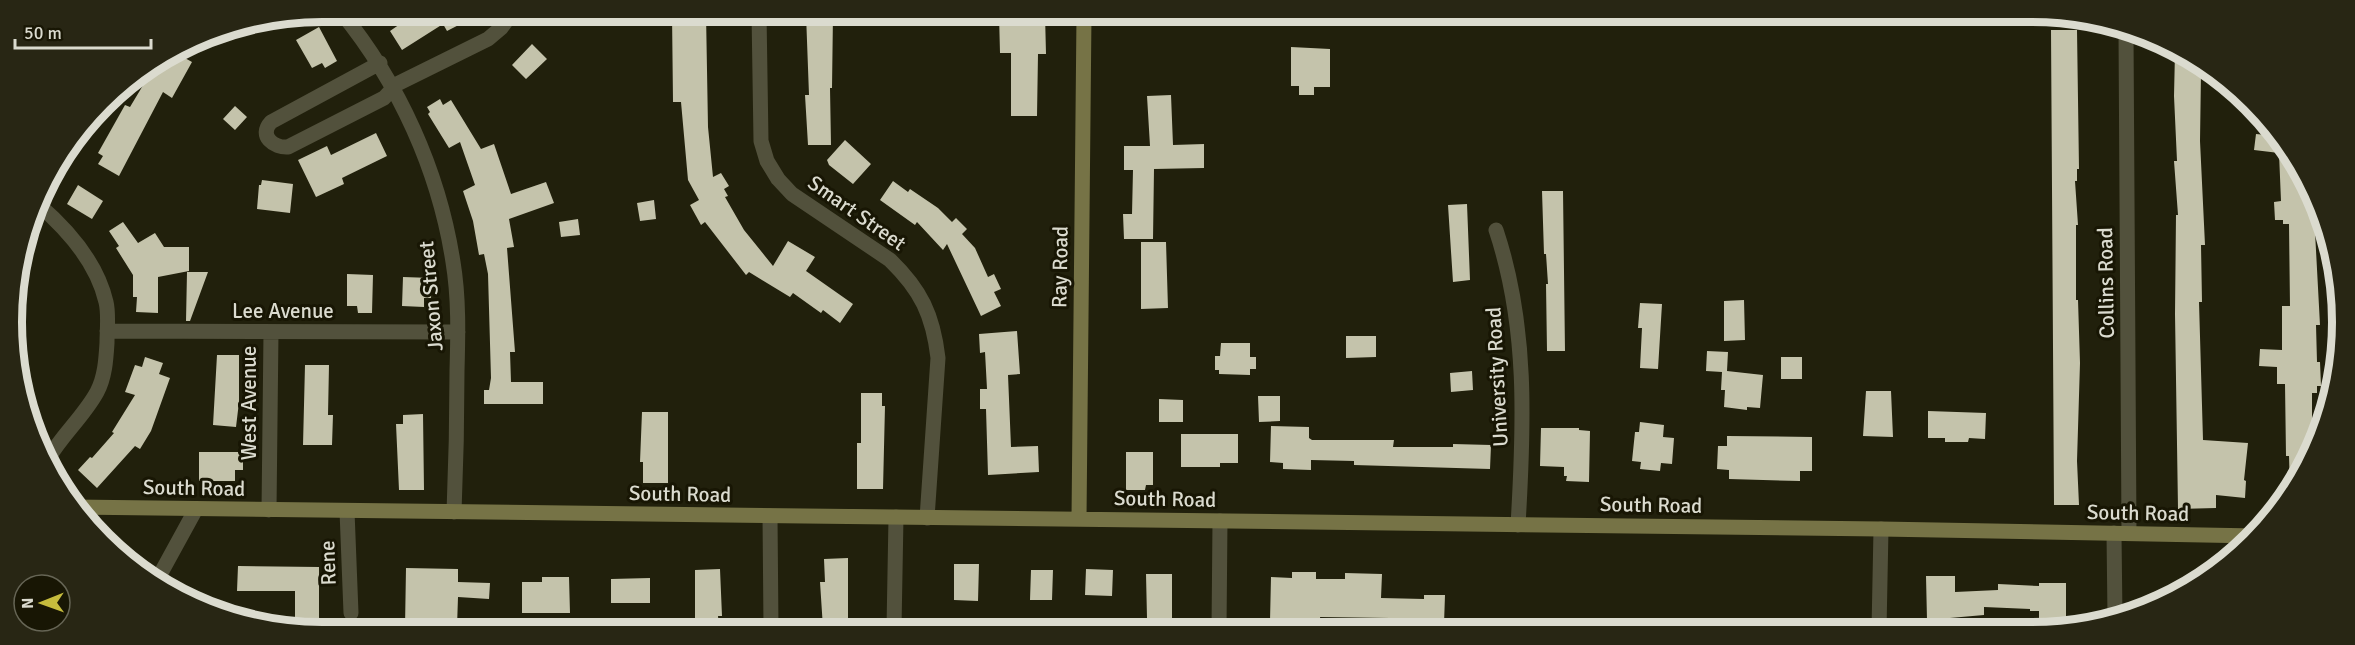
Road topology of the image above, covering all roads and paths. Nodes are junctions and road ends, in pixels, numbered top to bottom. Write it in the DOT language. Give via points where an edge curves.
graph roads {
  1 [pos="349,22"];
  2 [pos="505,22"];
  3 [pos="759,22"];
  4 [pos="1084,22"];
  5 [pos="2126,37"];
  6 [pos="380,63"];
  7 [pos="393,88"];
  8 [pos="45,209"];
  9 [pos="1496,230"];
  10 [pos="107,331"];
  11 [pos="271,332"];
  12 [pos="458,332"];
  13 [pos="52,453"];
  14 [pos="86,507"];
  15 [pos="196,509"];
  16 [pos="269,510"];
  17 [pos="347,511"];
  18 [pos="454,512"];
  19 [pos="770,516"];
  20 [pos="896,517"];
  21 [pos="927,518"];
  22 [pos="1078,519"];
  23 [pos="1220,521"];
  24 [pos="1518,525"];
  25 [pos="1881,529"];
  26 [pos="2121,533"];
  27 [pos="2244,536"];
  28 [pos="160,575"];
  29 [pos="2116,611"];
  30 [pos="351,613"];
  31 [pos="771,622"];
  32 [pos="894,622"];
  33 [pos="1219,622"];
  34 [pos="1880,622"];
  1 -- 6 [label="street, Jaxon Street"];
  2 -- 7 [label="street" via="488,39"];
  3 -- 21 [label="street, Smart Street" via="761,141 767,161 792,194 890,260 919,292 927,308 938,358"];
  4 -- 22 [label="street, Ray Road"];
  5 -- 26 [label="street, Collins Road"];
  6 -- 7 [label="street, Jaxon Street"];
  6 -- 7 [label="street" via="271,122 266,134 270,143 288,147 384,98"];
  7 -- 12 [label="street, Jaxon Street" via="429,168 446,223"];
  8 -- 10 [label="street" via="81,249 100,283 107,304"];
  9 -- 24 [label="street, University Road" via="1520,340 1523,408"];
  10 -- 11 [label="street, Lee Avenue"];
  10 -- 13 [label="street" via="106,360 97,392"];
  11 -- 12 [label="street, Lee Avenue"];
  11 -- 16 [label="street, West Avenue"];
  12 -- 18 [label="street, Jaxon Street"];
  14 -- 15 [label="street, South Road"];
  15 -- 16 [label="street, South Road"];
  15 -- 28 [label="street"];
  16 -- 17 [label="street, South Road"];
  17 -- 18 [label="street, South Road"];
  17 -- 30 [label="street, Rene"];
  18 -- 19 [label="street, South Road"];
  19 -- 20 [label="street, South Road"];
  19 -- 31 [label="street"];
  20 -- 21 [label="street, South Road"];
  20 -- 32 [label="street"];
  21 -- 22 [label="street, South Road"];
  22 -- 23 [label="street, South Road"];
  23 -- 24 [label="street, South Road"];
  23 -- 33 [label="street"];
  24 -- 25 [label="street, South Road"];
  25 -- 26 [label="street, South Road"];
  25 -- 34 [label="street"];
  26 -- 27 [label="street, South Road"];
  26 -- 29 [label="street, Collins Road"];
}
